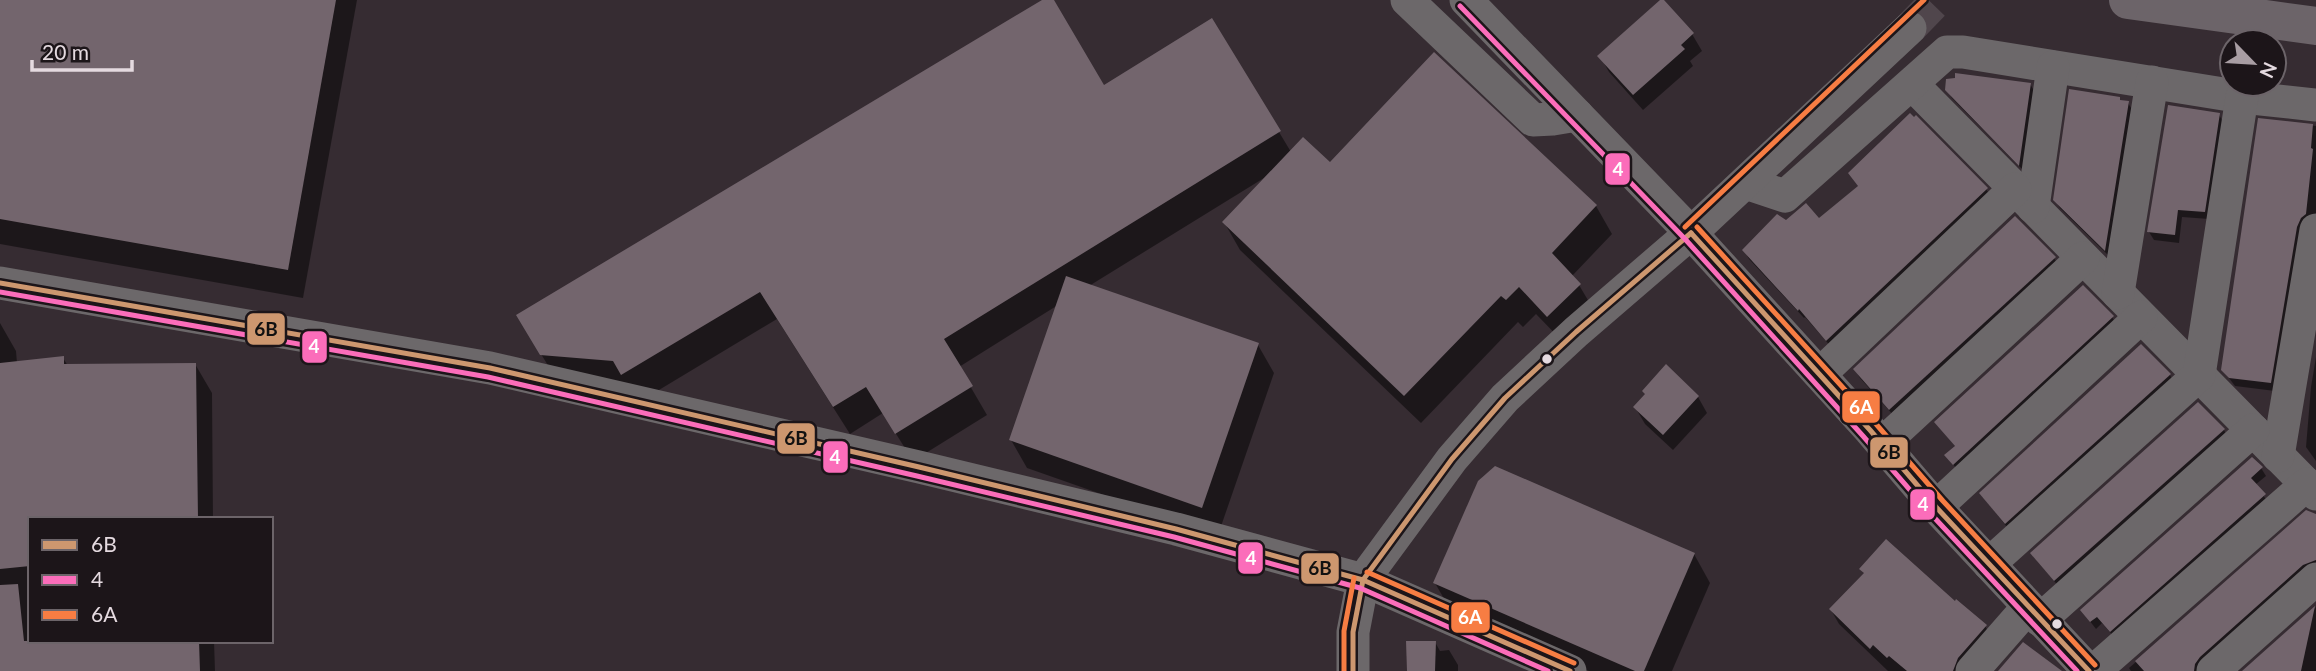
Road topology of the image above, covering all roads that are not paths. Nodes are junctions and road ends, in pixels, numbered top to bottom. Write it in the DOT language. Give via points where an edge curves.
graph roads {
  1 [pos="1407,0"];
  2 [pos="1465,0"];
  3 [pos="2128,0"];
  4 [pos="2316,26"];
  5 [pos="1910,28"];
  6 [pos="2053,67"];
  7 [pos="2152,82"];
  8 [pos="1912,84"];
  9 [pos="2218,93"];
  10 [pos="2242,98"];
  11 [pos="2251,98"];
  12 [pos="2316,105"];
  13 [pos="1577,115"];
  14 [pos="1746,183"];
  15 [pos="2024,198"];
  16 [pos="2316,230"];
  17 [pos="1691,233"];
  18 [pos="2083,258"];
  19 [pos="0,283"];
  20 [pos="2118,293"];
  21 [pos="2141,317"];
  22 [pos="1820,373"];
  23 [pos="2199,375"];
  24 [pos="2253,430"];
  25 [pos="1882,444"];
  26 [pos="2278,456"];
  27 [pos="2311,489"];
  28 [pos="1936,507"];
  29 [pos="1989,564"];
  30 [pos="2316,579"];
  31 [pos="1363,580"];
  32 [pos="2034,614"];
  33 [pos="1353,671"];
  34 [pos="1570,671"];
  35 [pos="1972,671"];
  36 [pos="2092,671"];
  37 [pos="2213,671"];
  1 -- 13 [label="street" via="1533,120"];
  2 -- 13 [label="street"];
  3 -- 4 [label="highway"];
  5 -- 14 [label="street"];
  6 -- 7 [label="street"];
  6 -- 8 [label="street" via="1947,52"];
  6 -- 15 [label="street"];
  7 -- 9 [label="street"];
  7 -- 20 [label="street"];
  8 -- 14 [label="street" via="1785,196"];
  8 -- 15 [label="street"];
  10 -- 23 [label="street"];
  11 -- 12 [label="street"];
  13 -- 17 [label="street"];
  14 -- 17 [label="street"];
  15 -- 18 [label="street"];
  15 -- 22 [label="street"];
  16 -- 26 [label="street"];
  17 -- 22 [label="street"];
  17 -- 31 [label="street" via="1506,398 1452,459"];
  18 -- 20 [label="street"];
  18 -- 25 [label="street"];
  19 -- 31 [label="street" via="490,368 906,463"];
  20 -- 21 [label="street"];
  21 -- 23 [label="street"];
  21 -- 28 [label="street"];
  22 -- 25 [label="street"];
  23 -- 24 [label="street"];
  23 -- 29 [label="street"];
  24 -- 26 [label="street"];
  24 -- 32 [label="street"];
  25 -- 28 [label="street"];
  26 -- 27 [label="street"];
  27 -- 36 [label="street"];
  28 -- 29 [label="street"];
  29 -- 32 [label="street"];
  30 -- 37 [label="street"];
  31 -- 33 [label="street" via="1353,632"];
  31 -- 34 [label="street"];
  32 -- 35 [label="street"];
  32 -- 36 [label="street"];
}
